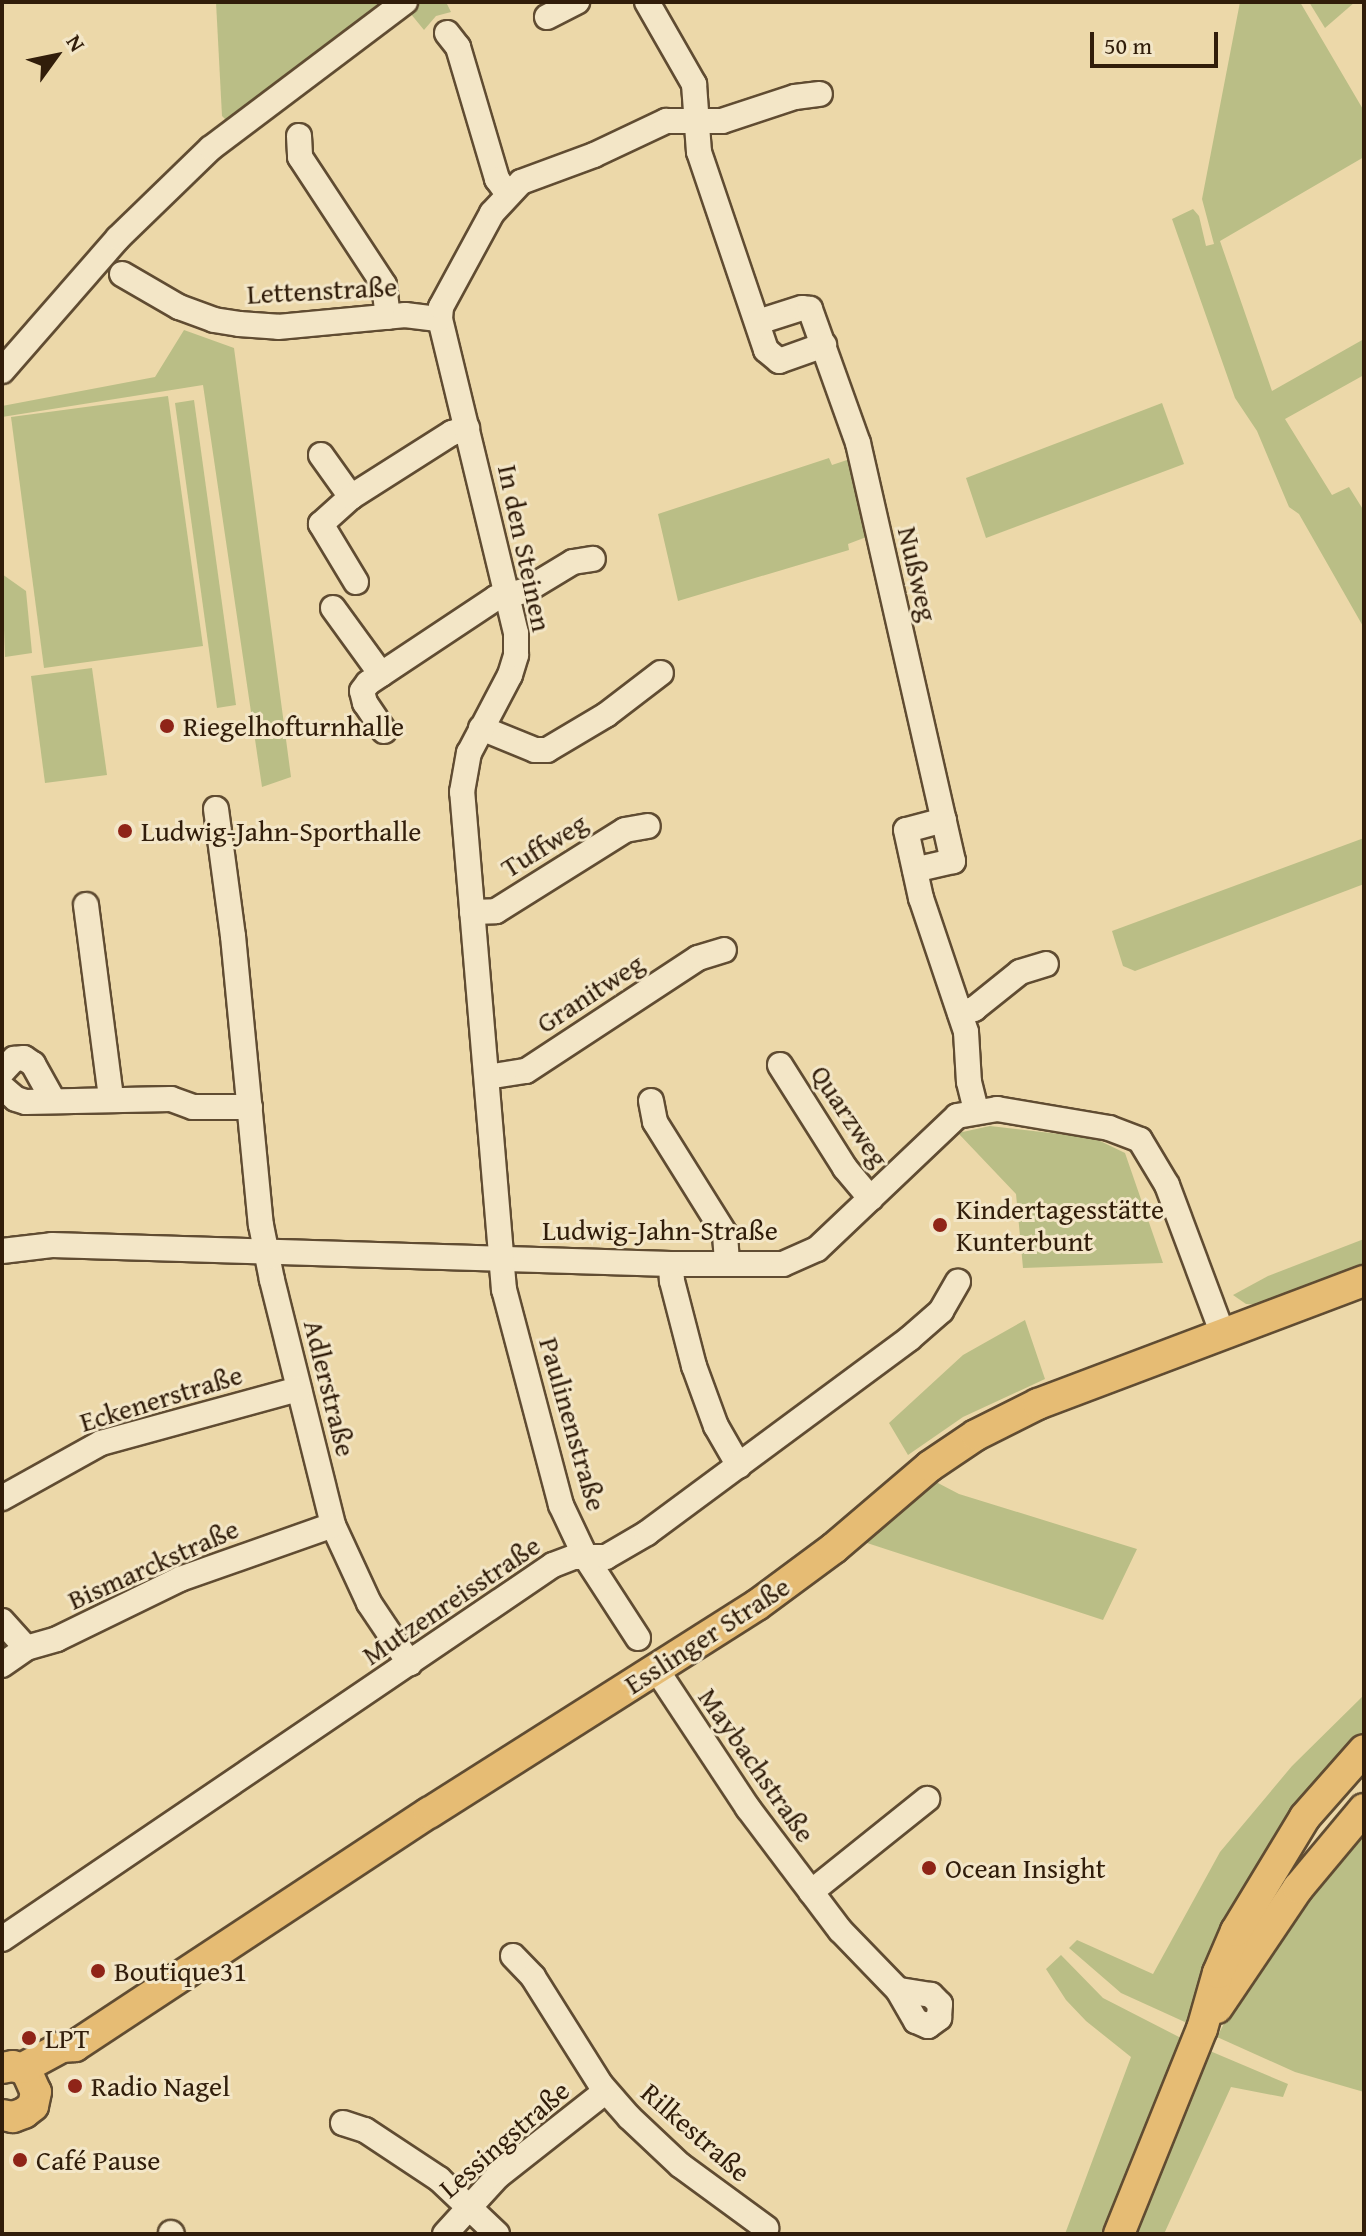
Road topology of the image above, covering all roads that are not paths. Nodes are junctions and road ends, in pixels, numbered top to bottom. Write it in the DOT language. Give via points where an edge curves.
graph roads {
  1 [pos="405,2"];
  2 [pos="577,2"];
  3 [pos="647,2"];
  4 [pos="547,17"];
  5 [pos="447,33"];
  6 [pos="820,94"];
  7 [pos="696,120"];
  8 [pos="299,136"];
  9 [pos="507,193"];
  10 [pos="122,274"];
  11 [pos="388,317"];
  12 [pos="440,319"];
  13 [pos="758,322"];
  14 [pos="824,345"];
  15 [pos="2,371"];
  16 [pos="467,428"];
  17 [pos="321,455"];
  18 [pos="351,497"];
  19 [pos="593,559"];
  20 [pos="356,582"];
  21 [pos="509,595"];
  22 [pos="333,608"];
  23 [pos="661,673"];
  24 [pos="381,674"];
  25 [pos="481,728"];
  26 [pos="384,731"];
  27 [pos="216,809"];
  28 [pos="944,820"];
  29 [pos="648,826"];
  30 [pos="915,870"];
  31 [pos="86,905"];
  32 [pos="472,912"];
  33 [pos="724,950"];
  34 [pos="1046,964"];
  35 [pos="960,1013"];
  36 [pos="6,1057"];
  37 [pos="780,1065"];
  38 [pos="487,1077"];
  39 [pos="2,1087"];
  40 [pos="111,1098"];
  41 [pos="53,1100"];
  42 [pos="651,1101"];
  43 [pos="250,1107"];
  44 [pos="976,1110"];
  45 [pos="871,1199"];
  46 [pos="2,1251"];
  47 [pos="266,1251"];
  48 [pos="500,1258"];
  49 [pos="671,1264"];
  50 [pos="727,1264"];
  51 [pos="958,1281"];
  52 [pos="1364,1281"];
  53 [pos="1223,1335"];
  54 [pos="299,1389"];
  55 [pos="739,1466"];
  56 [pos="2,1498"];
  57 [pos="333,1525"];
  58 [pos="586,1558"];
  59 [pos="2,1621"];
  60 [pos="638,1638"];
  61 [pos="26,1648"];
  62 [pos="410,1664"];
  63 [pos="2,1665"];
  64 [pos="656,1669"];
  65 [pos="1364,1750"];
  66 [pos="927,1799"];
  67 [pos="1364,1809"];
  68 [pos="811,1892"];
  69 [pos="2,1939"];
  70 [pos="513,1956"];
  71 [pos="898,1990"];
  72 [pos="1202,2029"];
  73 [pos="13,2072"];
  74 [pos="606,2091"];
  75 [pos="6,2118"];
  76 [pos="343,2123"];
  77 [pos="469,2205"];
  78 [pos="766,2228"];
  79 [pos="445,2234"];
  80 [pos="497,2234"];
  81 [pos="1119,2234"];
  1 -- 15 [label="street" via="211,148 118,238"];
  2 -- 4 [label="street"];
  3 -- 7 [label="street" via="694,84"];
  5 -- 9 [label="street" via="458,47 497,179"];
  6 -- 7 [label="street" via="722,121"];
  7 -- 9 [label="street" via="666,121 540,173"];
  7 -- 13 [label="street" via="699,152"];
  8 -- 11 [label="street" via="300,157 384,285"];
  9 -- 12 [label="street" via="459,270"];
  10 -- 11 [label="street, Lettenstraße" via="179,307 214,320 278,327"];
  11 -- 12 [label="street, Lettenstraße"];
  12 -- 16 [label="street, In den Steinen"];
  13 -- 14 [label="street, Nußweg" via="810,309"];
  13 -- 14 [label="street" via="766,350 779,361"];
  14 -- 28 [label="street, Nußweg" via="858,443"];
  16 -- 18 [label="street"];
  16 -- 21 [label="street, In den Steinen"];
  17 -- 18 [label="street"];
  18 -- 20 [label="street" via="321,524"];
  19 -- 21 [label="street" via="573,562"];
  21 -- 24 [label="street" via="496,598"];
  21 -- 25 [label="street, In den Steinen" via="516,655"];
  22 -- 24 [label="street"];
  23 -- 25 [label="street" via="606,715 547,750"];
  24 -- 26 [label="street" via="362,691"];
  25 -- 32 [label="street, In den Steinen" via="462,774"];
  27 -- 43 [label="street, Adlerstraße"];
  28 -- 30 [label="street" via="906,830"];
  28 -- 30 [label="street, Nußweg" via="953,861"];
  29 -- 32 [label="street, Tuffweg" via="625,830 496,911"];
  30 -- 35 [label="street"];
  31 -- 40 [label="street"];
  32 -- 38 [label="street, In den Steinen"];
  33 -- 38 [label="street, Granitweg" via="698,958 526,1071"];
  34 -- 35 [label="street" via="1020,972 974,1009"];
  35 -- 44 [label="street"];
  36 -- 41 [label="street" via="33,1064"];
  37 -- 45 [label="street, Quarzweg" via="845,1168"];
  38 -- 48 [label="street, In den Steinen"];
  39 -- 41 [label="street" via="16,1099"];
  40 -- 41 [label="street"];
  40 -- 43 [label="street"];
  42 -- 50 [label="street" via="655,1122 725,1234"];
  43 -- 47 [label="street, Adlerstraße"];
  44 -- 45 [label="street, Ludwig-Jahn-Straße" via="951,1120"];
  44 -- 53 [label="street" via="1063,1119 1140,1140 1162,1174"];
  45 -- 50 [label="street, Ludwig-Jahn-Straße" via="804,1257 769,1266"];
  46 -- 47 [label="street, Ludwig-Jahn-Straße" via="52,1245"];
  47 -- 48 [label="street, Ludwig-Jahn-Straße"];
  47 -- 54 [label="street, Adlerstraße"];
  48 -- 49 [label="street, Ludwig-Jahn-Straße"];
  48 -- 58 [label="street, Paulinenstraße" via="547,1463"];
  49 -- 50 [label="street, Ludwig-Jahn-Straße"];
  49 -- 55 [label="street" via="694,1366 716,1426"];
  51 -- 55 [label="street, Mutzenreisstraße" via="941,1311 909,1339"];
  52 -- 53 [label="main road, Esslinger Straße"];
  53 -- 64 [label="main road, Esslinger Straße" via="1038,1404 976,1435 922,1472 786,1585"];
  54 -- 56 [label="street, Eckenerstraße" via="101,1443"];
  54 -- 57 [label="street, Adlerstraße"];
  55 -- 58 [label="street, Mutzenreisstraße" via="636,1540 606,1557"];
  57 -- 61 [label="street, Bismarckstraße" via="203,1570 57,1639"];
  57 -- 62 [label="street, Adlerstraße" via="369,1603"];
  58 -- 60 [label="street, Paulinenstraße"];
  58 -- 62 [label="street, Mutzenreisstraße" via="566,1558 553,1565"];
  59 -- 61 [label="street"];
  61 -- 63 [label="street, Bismarckstraße"];
  62 -- 69 [label="street, Mutzenreisstraße"];
  64 -- 68 [label="street, Maybachstraße"];
  64 -- 73 [label="main road, Esslinger Straße" via="75,2046 71,2059"];
  65 -- 72 [label="main road" via="1305,1817 1265,1878 1223,1960"];
  66 -- 68 [label="street, Maybachstraße"];
  67 -- 72 [label="main road" via="1298,1888"];
  68 -- 71 [label="street, Maybachstraße" via="873,1968"];
  70 -- 74 [label="street, Rilkestraße" via="533,1977"];
  72 -- 81 [label="main road"];
  73 -- 75 [label="main road, Esslinger Straße" via="33,2106"];
  74 -- 77 [label="street, Lessingstraße" via="533,2146"];
  74 -- 78 [label="street, Rilkestraße" via="667,2153"];
  76 -- 77 [label="street" via="401,2152"];
  77 -- 79 [label="street, Lessingstraße"];
  77 -- 80 [label="street"];
}
